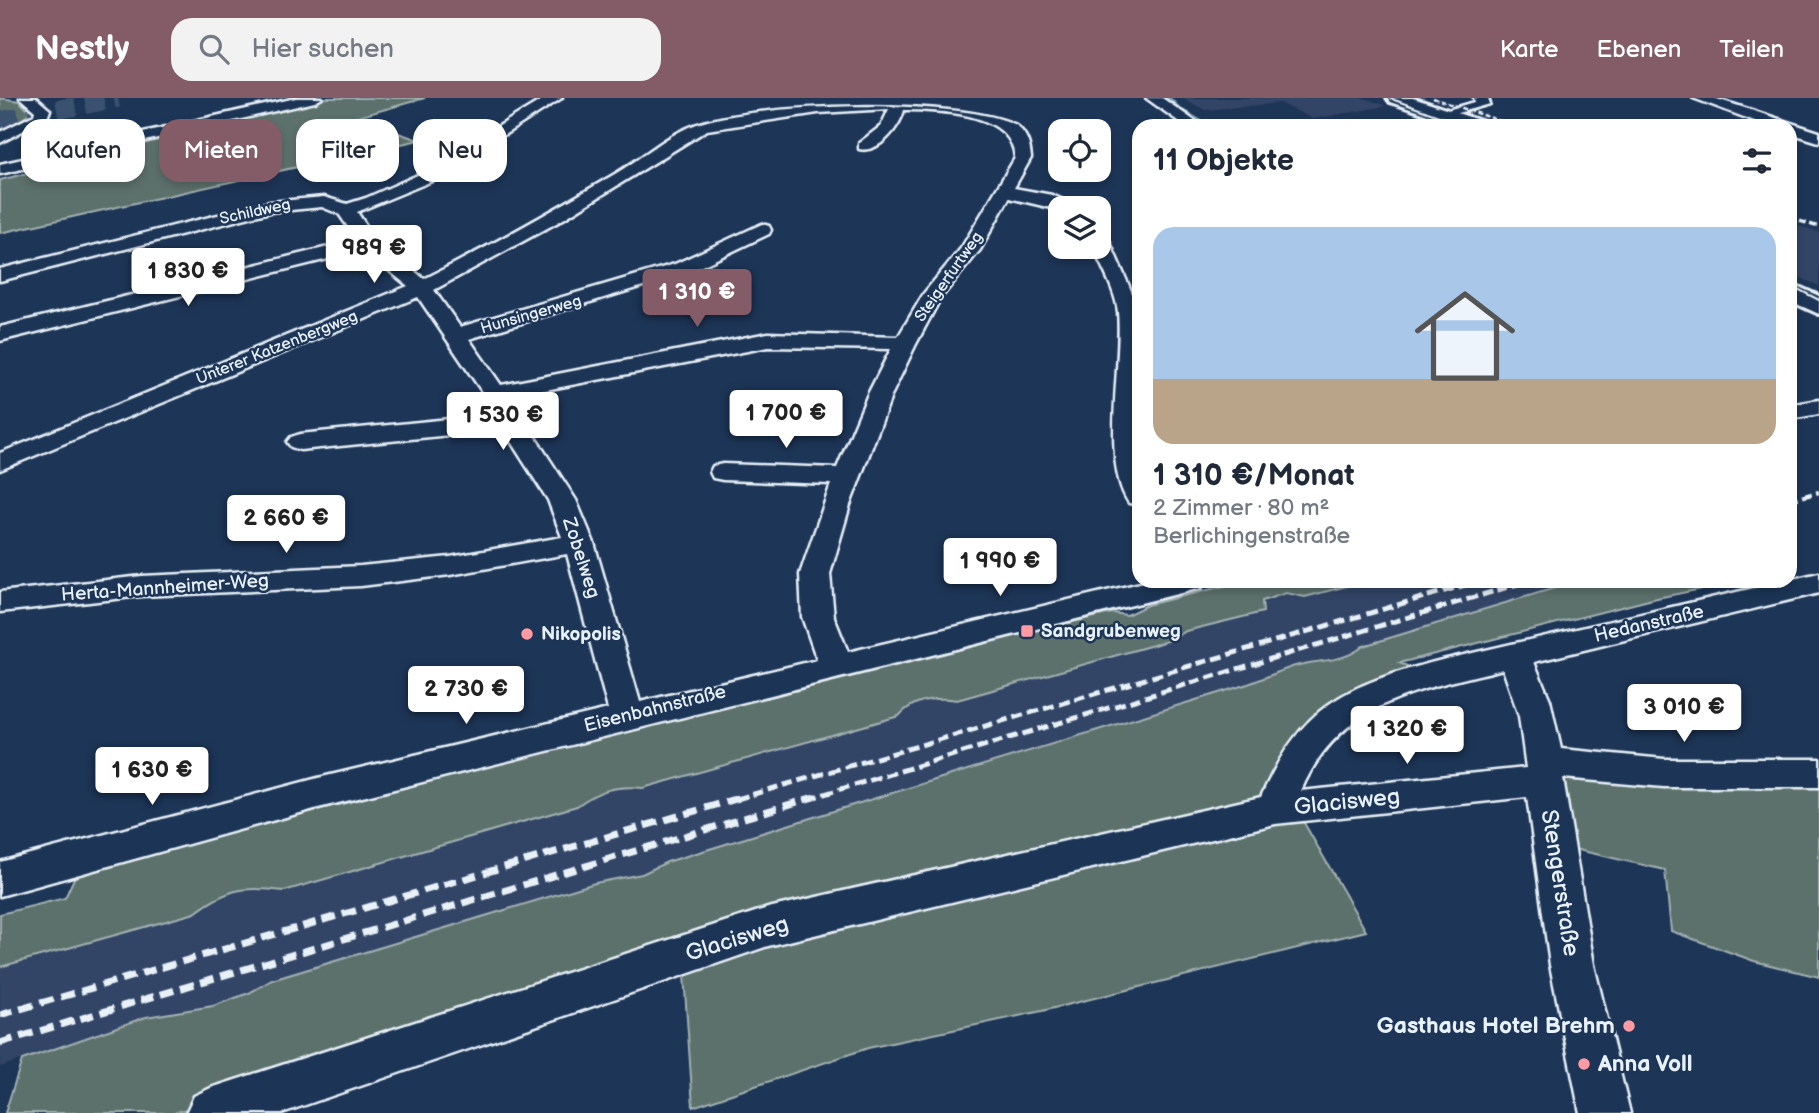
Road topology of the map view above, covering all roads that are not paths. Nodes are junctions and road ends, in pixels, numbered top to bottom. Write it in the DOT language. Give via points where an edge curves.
graph roads {
  1 [pos="27,98"];
  2 [pos="315,98"];
  3 [pos="555,98"];
  4 [pos="1153,98"];
  5 [pos="1374,98"];
  6 [pos="1396,98"];
  7 [pos="1481,98"];
  8 [pos="1700,98"];
  9 [pos="865,102"];
  10 [pos="897,106"];
  11 [pos="1003,116"];
  12 [pos="230,119"];
  13 [pos="1184,119"];
  14 [pos="1431,119"];
  15 [pos="1433,119"];
  16 [pos="1442,119"];
  17 [pos="1762,119"];
  18 [pos="1797,130"];
  19 [pos="1815,134"];
  20 [pos="159,135"];
  21 [pos="0,138"];
  22 [pos="865,146"];
  23 [pos="0,169"];
  24 [pos="1006,192"];
  25 [pos="1048,200"];
  26 [pos="346,210"];
  27 [pos="762,230"];
  28 [pos="368,243"];
  29 [pos="1108,259"];
  30 [pos="0,275"];
  31 [pos="1797,280"];
  32 [pos="422,288"];
  33 [pos="1819,291"];
  34 [pos="1797,295"];
  35 [pos="1819,306"];
  36 [pos="0,334"];
  37 [pos="454,336"];
  38 [pos="905,344"];
  39 [pos="500,404"];
  40 [pos="300,442"];
  41 [pos="0,462"];
  42 [pos="723,472"];
  43 [pos="1132,472"];
  44 [pos="848,476"];
  45 [pos="579,544"];
  46 [pos="1819,583"];
  47 [pos="1797,584"];
  48 [pos="1155,588"];
  49 [pos="1774,588"];
  50 [pos="0,602"];
  51 [pos="1514,655"];
  52 [pos="836,665"];
  53 [pos="627,716"];
  54 [pos="1545,771"];
  55 [pos="1819,774"];
  56 [pos="1275,809"];
  57 [pos="0,879"];
  58 [pos="211,1113"];
  59 [pos="1605,1113"];
  1 -- 21 [label="street" via="40,104 43,114"];
  2 -- 12 [label="street"];
  3 -- 26 [label="street" via="411,184"];
  4 -- 13 [label="street"];
  5 -- 14 [label="main road"];
  6 -- 15 [label="main road"];
  7 -- 16 [label="street" via="1483,104"];
  8 -- 17 [label="street"];
  9 -- 10 [label="street, Unterer Katzenbergweg"];
  9 -- 32 [label="street, Unterer Katzenbergweg" via="741,112 701,127 482,259"];
  10 -- 11 [label="street, Unterer Katzenbergweg"];
  10 -- 22 [label="street" via="887,130"];
  11 -- 24 [label="street, Steigerfurtweg" via="1024,144 1023,158"];
  18 -- 19 [label="street"];
  20 -- 23 [label="street"];
  24 -- 25 [label="street"];
  24 -- 38 [label="street, Steigerfurtweg" via="971,250 931,297"];
  26 -- 28 [label="street, Zobelweg"];
  26 -- 30 [label="street, Schildweg" via="324,202 270,207"];
  27 -- 37 [label="street, Hunsingerweg" via="682,268"];
  28 -- 32 [label="street, Zobelweg"];
  28 -- 36 [label="street"];
  29 -- 43 [label="street" via="1129,310 1127,403"];
  31 -- 33 [label="main road"];
  32 -- 37 [label="street, Zobelweg"];
  32 -- 41 [label="street, Unterer Katzenbergweg"];
  34 -- 35 [label="main road"];
  37 -- 39 [label="street, Zobelweg"];
  38 -- 39 [label="street" via="768,340"];
  38 -- 44 [label="street, Steigerfurtweg"];
  39 -- 40 [label="street" via="460,426"];
  39 -- 45 [label="street, Zobelweg" via="562,500"];
  42 -- 44 [label="street"];
  44 -- 52 [label="street, Steigerfurtweg" via="815,574 818,617"];
  45 -- 50 [label="street, Herta-Mannheimer-Weg" via="362,576 142,586"];
  45 -- 53 [label="street, Zobelweg"];
  46 -- 47 [label="street, Hedanstraße"];
  48 -- 52 [label="street, Eisenbahnstraße"];
  49 -- 51 [label="street, Hedanstraße" via="1756,598"];
  51 -- 54 [label="street, Stengerstraße" via="1528,685"];
  51 -- 56 [label="street, Glacisweg" via="1432,675 1369,697 1335,716 1306,749 1282,787"];
  52 -- 53 [label="street, Eisenbahnstraße"];
  53 -- 57 [label="street, Eisenbahnstraße"];
  54 -- 55 [label="street, Glacisweg"];
  54 -- 56 [label="street, Glacisweg"];
  54 -- 59 [label="street, Stengerstraße" via="1572,965"];
  56 -- 58 [label="street, Glacisweg" via="768,927"];
}
